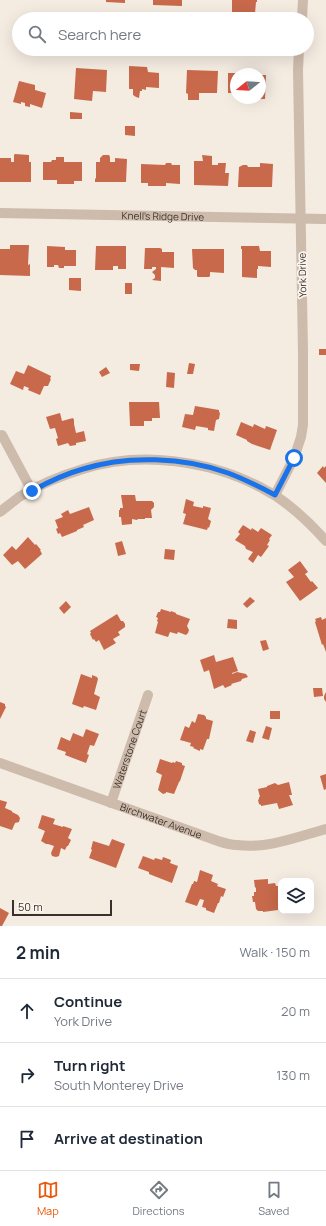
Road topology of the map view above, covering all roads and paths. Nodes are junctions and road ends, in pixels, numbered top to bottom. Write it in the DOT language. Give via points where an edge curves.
graph roads {
  1 [pos="303,0"];
  2 [pos="302,12"];
  3 [pos="299,56"];
  4 [pos="0,213"];
  5 [pos="326,218"];
  6 [pos="301,219"];
  7 [pos="2,435"];
  8 [pos="32,491"];
  9 [pos="275,495"];
  10 [pos="0,512"];
  11 [pos="326,540"];
  12 [pos="148,695"];
  13 [pos="0,763"];
  14 [pos="111,802"];
  15 [pos="326,829"];
  1 -- 2 [label="street"];
  3 -- 6 [label="street, York Drive"];
  4 -- 6 [label="street, Knell's Ridge Drive"];
  5 -- 6 [label="street, Knell's Ridge Drive"];
  6 -- 9 [label="street, York Drive" via="303,425 294,458"];
  7 -- 8 [label="street"];
  8 -- 9 [label="street" via="47,482 84,468 113,462 143,460 196,464 227,473"];
  8 -- 10 [label="street"];
  9 -- 11 [label="street" via="299,513"];
  12 -- 14 [label="street, Waterstone Court"];
  13 -- 14 [label="street, Birchwater Avenue"];
  14 -- 15 [label="street, Birchwater Avenue" via="236,846 270,845"];
}
